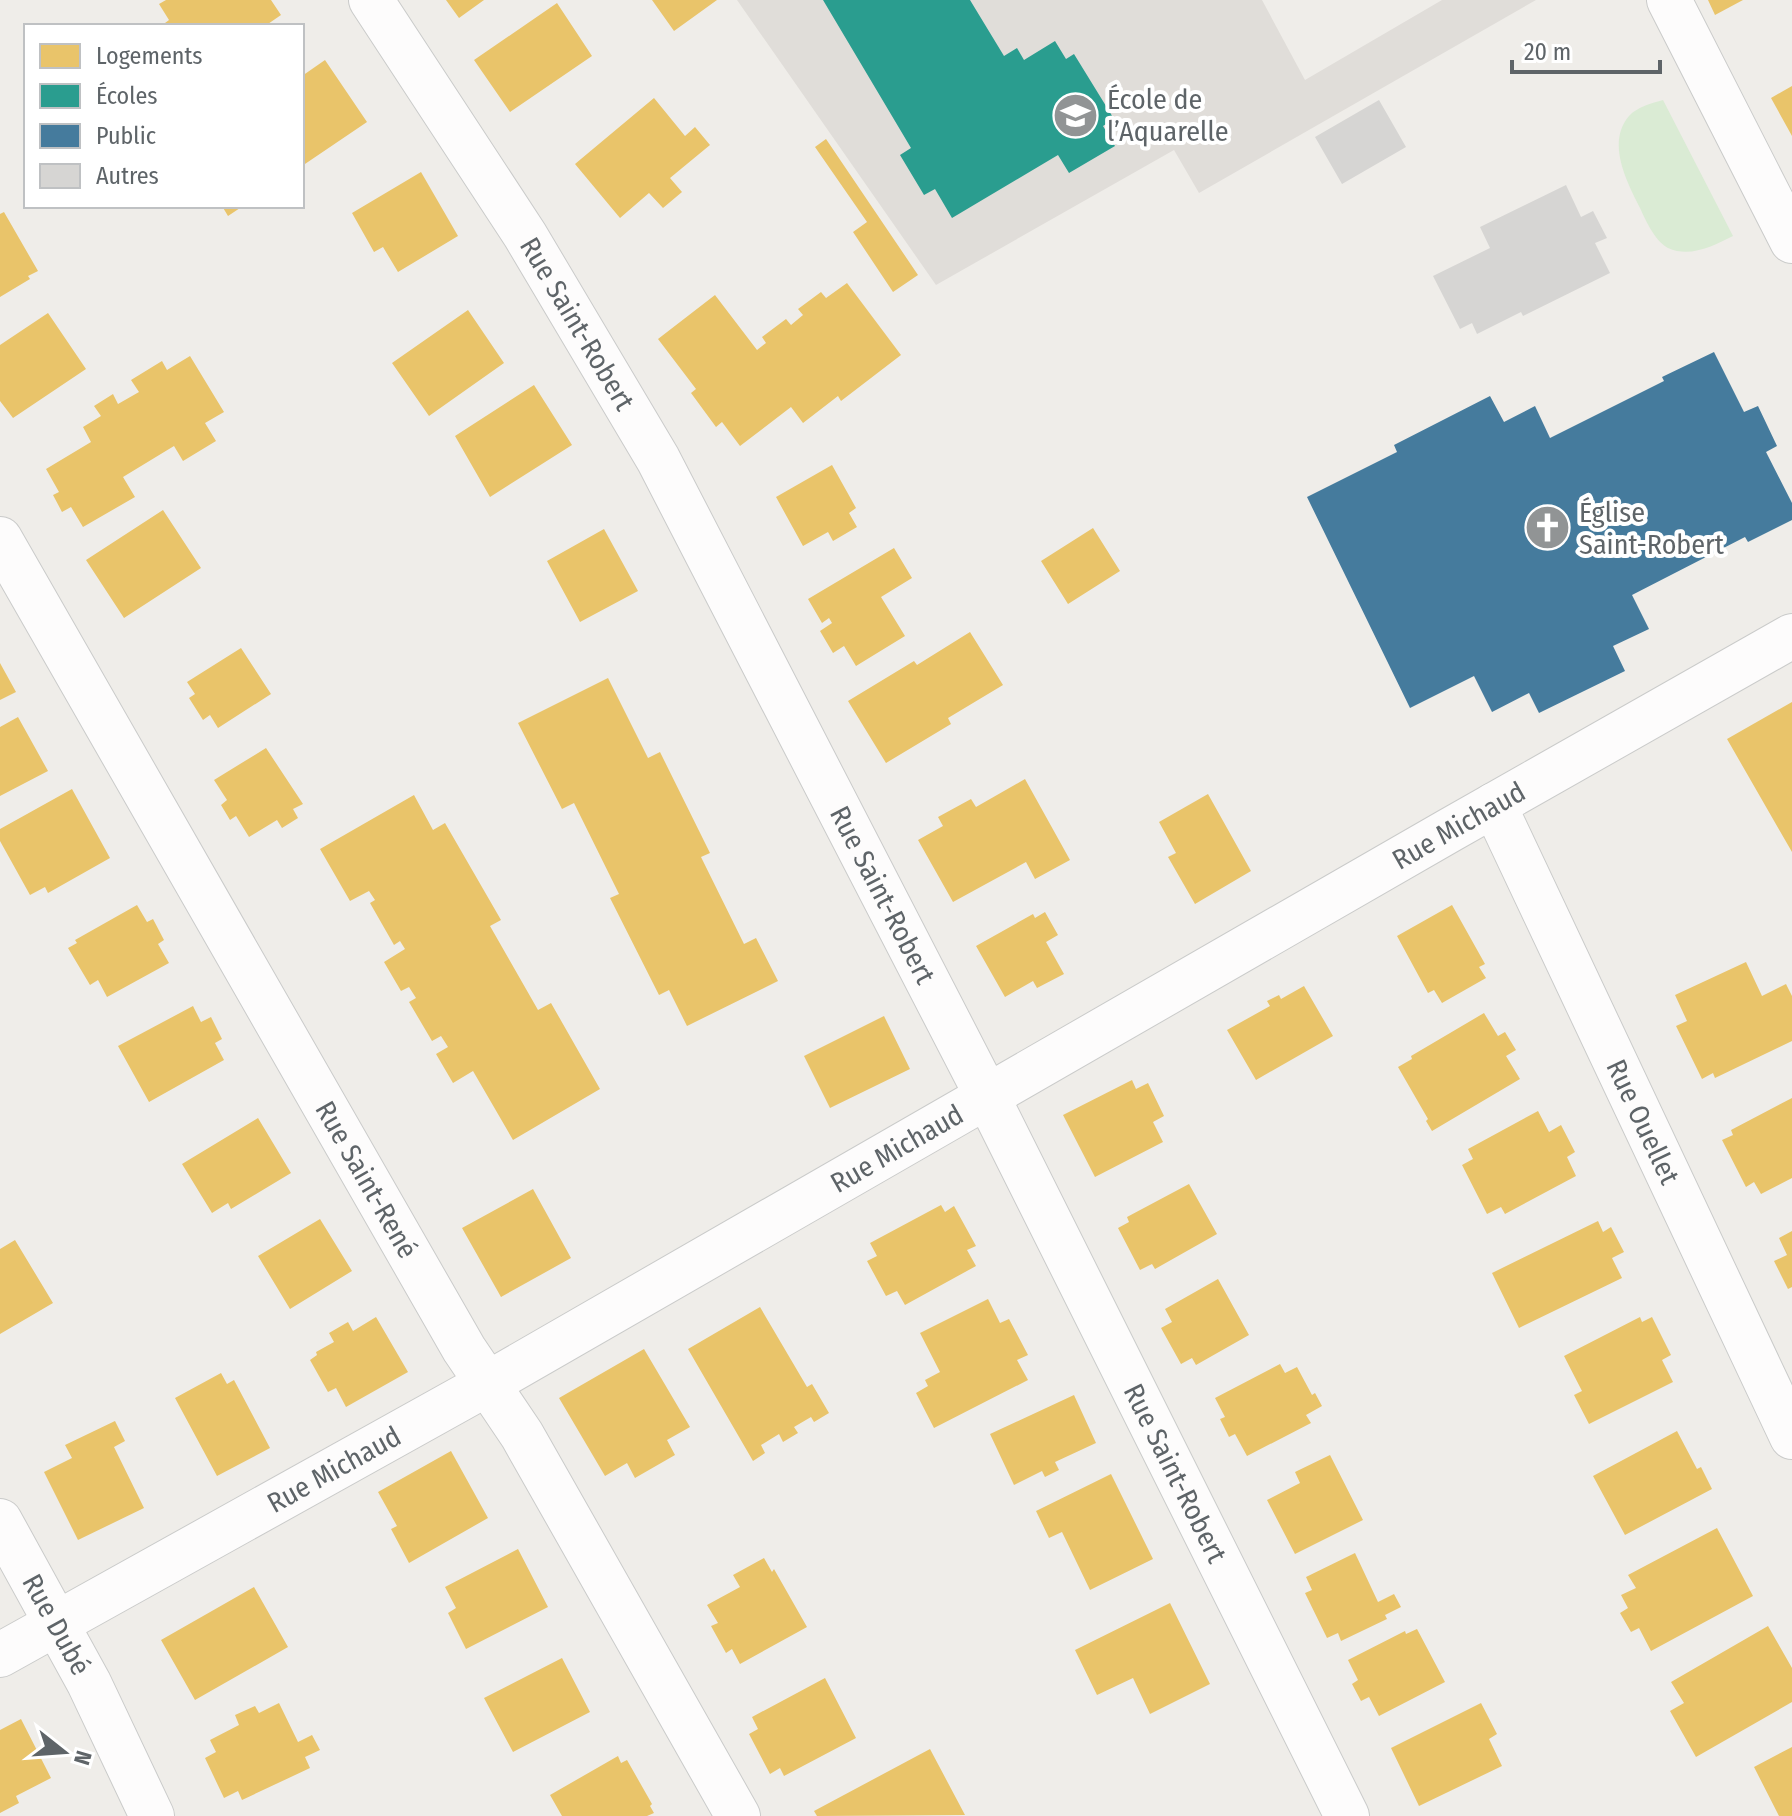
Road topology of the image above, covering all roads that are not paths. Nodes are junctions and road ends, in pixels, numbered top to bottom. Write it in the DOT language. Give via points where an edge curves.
graph roads {
  1 [pos="371,0"];
  2 [pos="1669,0"];
  3 [pos="1792,241"];
  4 [pos="0,539"];
  5 [pos="1792,636"];
  6 [pos="1494,805"];
  7 [pos="988,1098"];
  8 [pos="487,1384"];
  9 [pos="1792,1437"];
  10 [pos="0,1521"];
  11 [pos="58,1622"];
  12 [pos="0,1655"];
  13 [pos="152,1816"];
  14 [pos="738,1816"];
  15 [pos="1347,1816"];
  1 -- 7 [label="street, Rue Saint-Robert" via="525,235 658,459"];
  2 -- 3 [label="street"];
  4 -- 8 [label="street, Rue Saint-René"];
  5 -- 6 [label="street, Rue Michaud"];
  6 -- 7 [label="street, Rue Michaud"];
  6 -- 9 [label="street, Rue Ouellet"];
  7 -- 8 [label="street, Rue Michaud"];
  7 -- 15 [label="street, Rue Saint-Robert"];
  8 -- 11 [label="street, Rue Michaud"];
  8 -- 14 [label="street, Rue Saint-René" via="522,1435"];
  10 -- 11 [label="street, Rue Dubé"];
  11 -- 12 [label="street, Rue Michaud"];
  11 -- 13 [label="street, Rue Dubé"];
}
